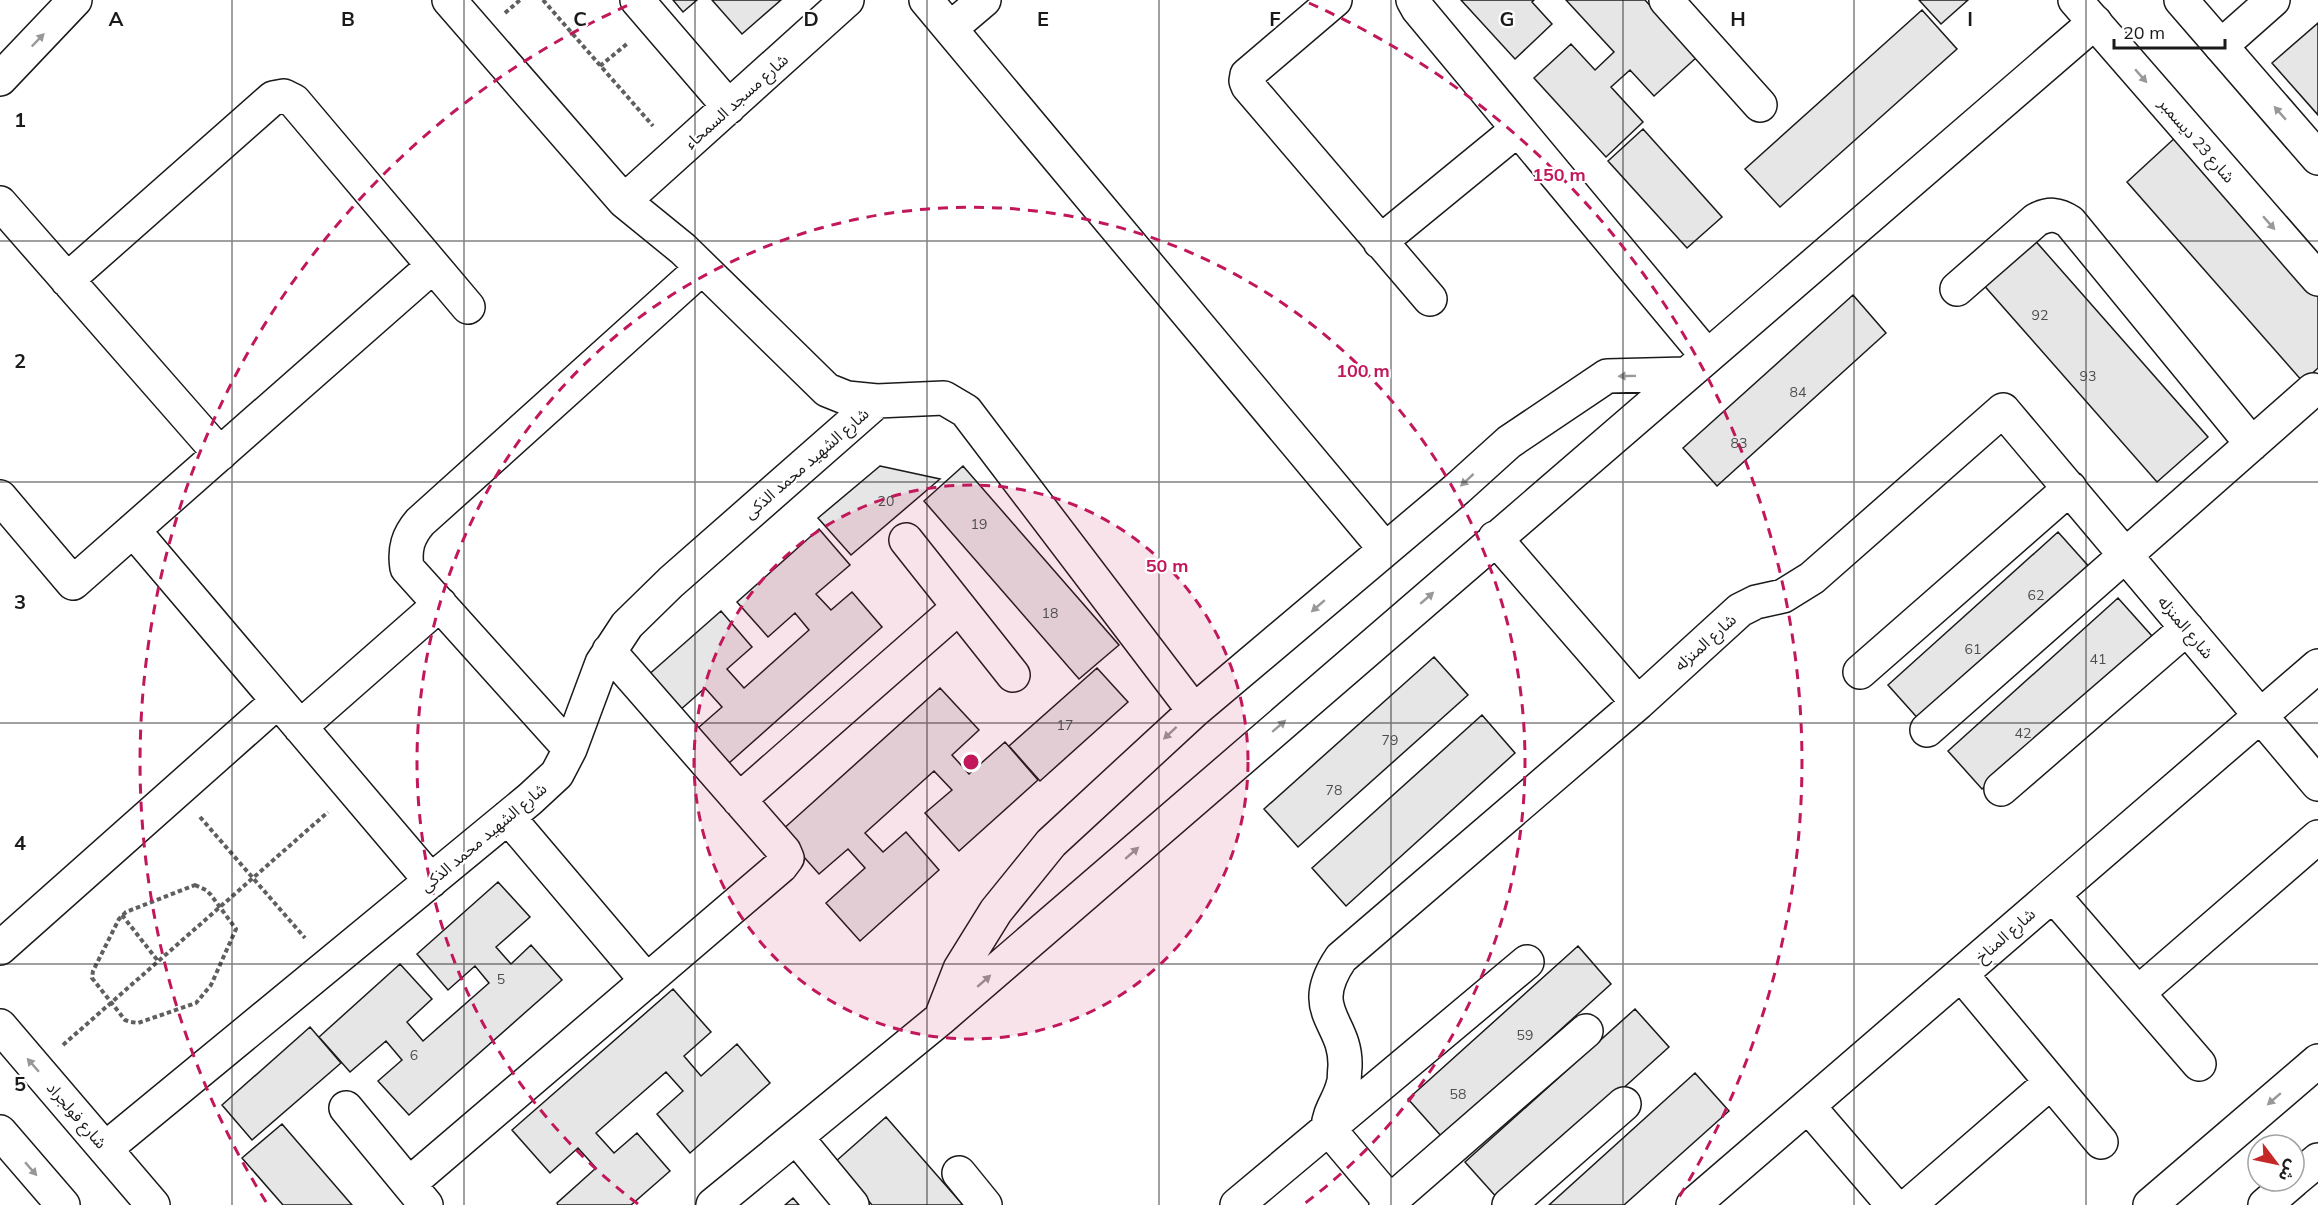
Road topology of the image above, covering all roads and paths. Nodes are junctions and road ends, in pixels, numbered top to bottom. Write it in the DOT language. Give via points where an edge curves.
graph roads {
  1 [pos="75,0"];
  2 [pos="449,0"];
  3 [pos="543,0"];
  4 [pos="637,0"];
  5 [pos="847,0"];
  6 [pos="926,0"];
  7 [pos="984,0"];
  8 [pos="1335,0"];
  9 [pos="1413,0"];
  10 [pos="1666,0"];
  11 [pos="2181,0"];
  12 [pos="2272,0"];
  13 [pos="2085,11"];
  14 [pos="951,28"];
  15 [pos="2222,46"];
  16 [pos="0,79"];
  17 [pos="1760,105"];
  18 [pos="729,107"];
  19 [pos="1518,129"];
  20 [pos="677,153"];
  21 [pos="2318,158"];
  22 [pos="624,201"];
  23 [pos="0,203"];
  24 [pos="1380,242"];
  25 [pos="433,266"];
  26 [pos="702,268"];
  27 [pos="2318,279"];
  28 [pos="67,280"];
  29 [pos="1957,289"];
  30 [pos="1430,299"];
  31 [pos="468,307"];
  32 [pos="1696,365"];
  33 [pos="2313,390"];
  34 [pos="877,401"];
  35 [pos="2252,444"];
  36 [pos="220,454"];
  37 [pos="2070,488"];
  38 [pos="0,497"];
  39 [pos="133,530"];
  40 [pos="1495,538"];
  41 [pos="906,540"];
  42 [pos="1385,549"];
  43 [pos="2125,555"];
  44 [pos="440,604"];
  45 [pos="959,607"];
  46 [pos="2187,628"];
  47 [pos="609,651"];
  48 [pos="2318,666"];
  49 [pos="1860,672"];
  50 [pos="1013,675"];
  51 [pos="278,701"];
  52 [pos="1638,703"];
  53 [pos="1194,711"];
  54 [pos="2260,715"];
  55 [pos="300,727"];
  56 [pos="1927,730"];
  57 [pos="570,749"];
  58 [pos="2318,784"];
  59 [pos="2001,789"];
  60 [pos="353,790"];
  61 [pos="177,791"];
  62 [pos="739,800"];
  63 [pos="508,817"];
  64 [pos="2318,837"];
  65 [pos="253,878"];
  66 [pos="431,881"];
  67 [pos="2053,895"];
  68 [pos="219,907"];
  69 [pos="122,915"];
  70 [pos="0,948"];
  71 [pos="158,961"];
  72 [pos="1527,962"];
  73 [pos="329,966"];
  74 [pos="1961,974"];
  75 [pos="647,981"];
  76 [pos="2138,993"];
  77 [pos="111,1003"];
  78 [pos="940,1019"];
  79 [pos="0,1026"];
  80 [pos="1586,1031"];
  81 [pos="2318,1061"];
  82 [pos="2199,1064"];
  83 [pos="36,1068"];
  84 [pos="2051,1082"];
  85 [pos="1624,1104"];
  86 [pos="1808,1106"];
  87 [pos="346,1108"];
  88 [pos="1328,1128"];
  89 [pos="0,1132"];
  90 [pos="796,1137"];
  91 [pos="2101,1142"];
  92 [pos="105,1149"];
  93 [pos="2318,1160"];
  94 [pos="2306,1170"];
  95 [pos="959,1173"];
  96 [pos="2280,1193"];
  97 [pos="417,1194"];
  98 [pos="1714,1198"];
  99 [pos="1390,1204"];
  100 [pos="63,1205"];
  101 [pos="153,1205"];
  102 [pos="713,1205"];
  103 [pos="852,1205"];
  104 [pos="985,1205"];
  105 [pos="1237,1205"];
  106 [pos="1509,1205"];
  107 [pos="1893,1205"];
  108 [pos="1909,1205"];
  109 [pos="2150,1205"];
  110 [pos="2265,1205"];
  16 -- 1 [label="street, one-way"];
  2 -- 22 [label="street"];
  3 -- 20 [label="path"];
  4 -- 18 [label="street"];
  5 -- 18 [label="street, شارع مسجد السمحاء"];
  6 -- 14 [label="street"];
  7 -- 14 [label="street"];
  8 -- 24 [label="street" via="1247,75 1246,81"];
  9 -- 19 [label="street"];
  10 -- 17 [label="street"];
  11 -- 15 [label="street"];
  12 -- 15 [label="street"];
  13 -- 27 [label="street, شارع 23 ديسمبر, one-way"];
  13 -- 32 [label="street"];
  14 -- 42 [label="street"];
  21 -- 15 [label="street, one-way"];
  18 -- 20 [label="street, شارع مسجد السمحاء"];
  19 -- 24 [label="street"];
  19 -- 32 [label="street"];
  20 -- 22 [label="street, شارع مسجد السمحاء"];
  22 -- 26 [label="street"];
  23 -- 28 [label="street"];
  24 -- 30 [label="street"];
  25 -- 28 [label="street" via="294,101 278,96"];
  25 -- 31 [label="street"];
  25 -- 36 [label="street"];
  26 -- 34 [label="street" via="827,390 847,398"];
  26 -- 44 [label="street" via="416,526 407,543 407,568"];
  28 -- 36 [label="street"];
  29 -- 35 [label="street" via="2036,220 2050,215 2064,218"];
  32 -- 40 [label="street"];
  32 -- 42 [label="street, one-way" via="1607,376 1509,442"];
  33 -- 35 [label="street"];
  34 -- 47 [label="street, شارع الشهيد محمد الذكى" via="671,582 627,625"];
  34 -- 53 [label="street" via="944,398 966,411"];
  35 -- 43 [label="street"];
  36 -- 39 [label="street"];
  37 -- 43 [label="street, شارع المنزله"];
  37 -- 49 [label="street"];
  37 -- 52 [label="street, شارع المنزله" via="2003,410 1812,578 1783,596 1740,610"];
  38 -- 39 [label="street" via="73,583"];
  39 -- 51 [label="street"];
  40 -- 52 [label="street"];
  78 -- 40 [label="street, one-way"];
  41 -- 45 [label="street"];
  42 -- 53 [label="street, one-way"];
  43 -- 46 [label="street, شارع المنزله"];
  43 -- 56 [label="street"];
  44 -- 55 [label="street"];
  44 -- 57 [label="street"];
  45 -- 50 [label="street"];
  45 -- 62 [label="street"];
  46 -- 54 [label="street, شارع المنزله"];
  46 -- 59 [label="street"];
  47 -- 57 [label="street, شارع الشهيد محمد الذكى"];
  47 -- 62 [label="street"];
  48 -- 54 [label="street, شارع المناخ"];
  51 -- 55 [label="street"];
  51 -- 61 [label="street"];
  52 -- 88 [label="street, شارع المنزله" via="1341,958 1326,991 1327,1009 1345,1062 1344,1085"];
  53 -- 78 [label="street, one-way" via="1051,843 978,940 960,969"];
  54 -- 58 [label="street, شارع المنزله"];
  54 -- 67 [label="street, شارع المناخ"];
  55 -- 60 [label="street"];
  57 -- 63 [label="street, شارع الشهيد محمد الذكى" via="557,774"];
  60 -- 65 [label="path"];
  60 -- 66 [label="street"];
  61 -- 65 [label="path"];
  61 -- 70 [label="street"];
  62 -- 75 [label="street" via="787,858"];
  63 -- 66 [label="street, شارع الشهيد محمد الذكى"];
  63 -- 75 [label="street"];
  64 -- 76 [label="street"];
  65 -- 68 [label="path"];
  65 -- 73 [label="path"];
  66 -- 73 [label="street, شارع الشهيد محمد الذكى"];
  67 -- 74 [label="street, شارع المناخ"];
  67 -- 76 [label="street"];
  68 -- 69 [label="path" via="206,890 195,885"];
  68 -- 71 [label="path"];
  68 -- 77 [label="path" via="235,926 235,933 211,985 196,1003 138,1023 125,1020"];
  69 -- 71 [label="path"];
  69 -- 77 [label="path" via="92,975"];
  71 -- 77 [label="path"];
  72 -- 88 [label="street"];
  73 -- 92 [label="street, شارع الشهيد محمد الذكى"];
  74 -- 84 [label="street"];
  74 -- 86 [label="street, شارع المناخ"];
  75 -- 97 [label="street"];
  76 -- 82 [label="street"];
  77 -- 83 [label="path"];
  78 -- 90 [label="street"];
  83 -- 79 [label="street, شارع فولجراد, one-way"];
  80 -- 99 [label="street"];
  81 -- 109 [label="street, one-way"];
  83 -- 92 [label="street, شارع فولجراد"];
  84 -- 91 [label="street"];
  84 -- 108 [label="street"];
  85 -- 106 [label="street"];
  86 -- 98 [label="street, شارع المناخ"];
  86 -- 107 [label="street"];
  87 -- 97 [label="street"];
  88 -- 99 [label="street"];
  88 -- 105 [label="street"];
  89 -- 100 [label="street, one-way"];
  90 -- 102 [label="street"];
  90 -- 103 [label="street"];
  92 -- 101 [label="street, شارع فولجراد"];
  93 -- 94 [label="street"];
  95 -- 104 [label="street"];
  96 -- 110 [label="street"];
}
